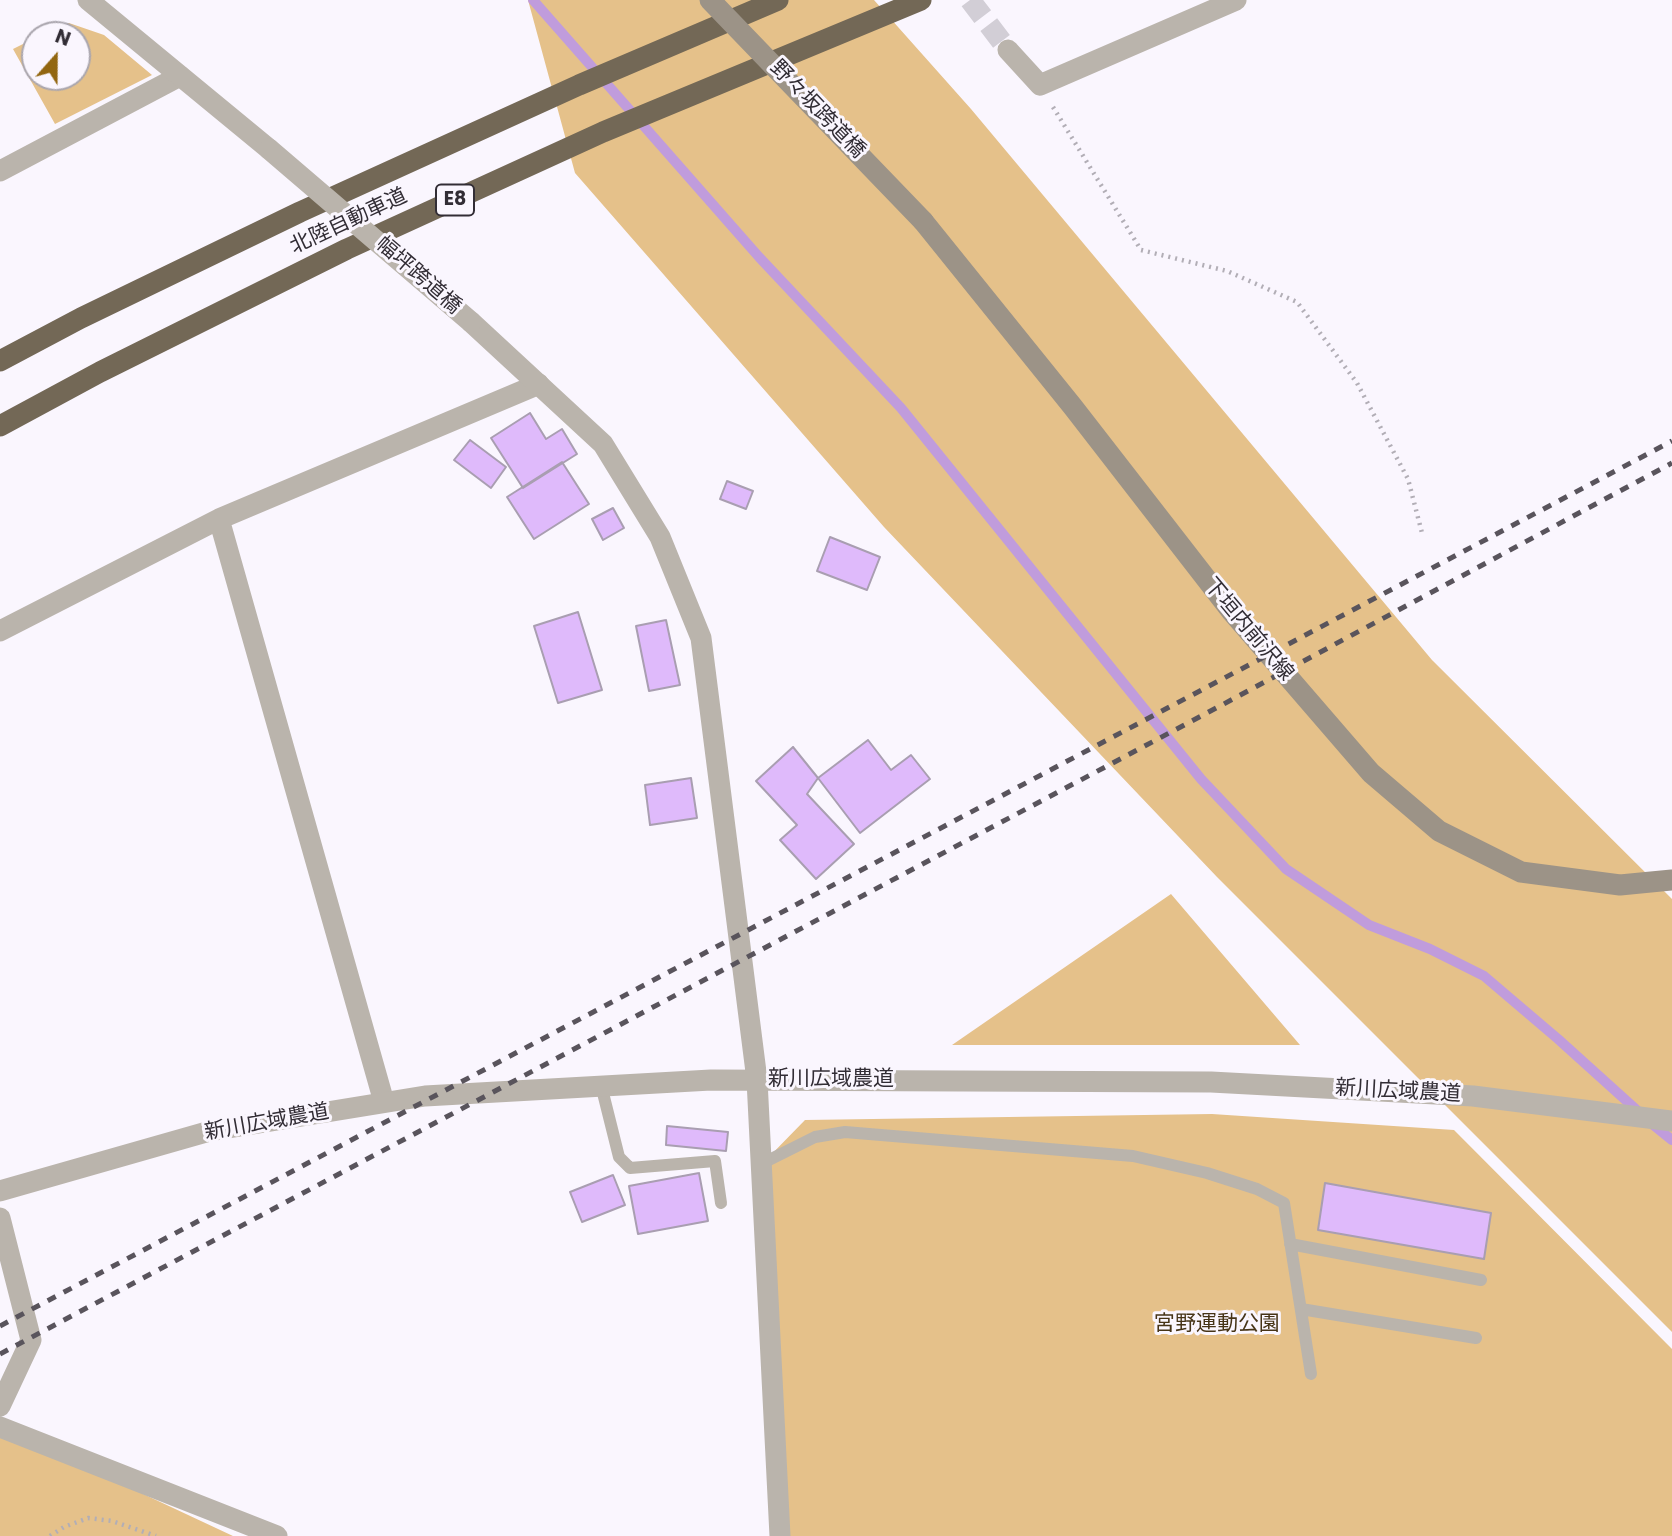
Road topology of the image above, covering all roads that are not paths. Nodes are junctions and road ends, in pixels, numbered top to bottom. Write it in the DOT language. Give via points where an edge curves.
graph roads {
  1 [pos="88,0"];
  2 [pos="710,0"];
  3 [pos="778,0"];
  4 [pos="921,0"];
  5 [pos="1236,0"];
  6 [pos="1008,50"];
  7 [pos="180,76"];
  8 [pos="0,171"];
  9 [pos="923,221"];
  10 [pos="0,360"];
  11 [pos="539,384"];
  12 [pos="0,426"];
  13 [pos="219,519"];
  14 [pos="0,631"];
  15 [pos="1672,880"];
  16 [pos="757,1080"];
  17 [pos="601,1085"];
  18 [pos="384,1102"];
  19 [pos="1672,1121"];
  20 [pos="763,1163"];
  21 [pos="0,1191"];
  22 [pos="722,1203"];
  23 [pos="0,1218"];
  24 [pos="1290,1244"];
  25 [pos="1481,1280"];
  26 [pos="1301,1309"];
  27 [pos="1476,1338"];
  28 [pos="1311,1374"];
  29 [pos="0,1405"];
  30 [pos="0,1427"];
  31 [pos="277,1536"];
  32 [pos="780,1536"];
  1 -- 7 [label="street, 幅坪跨道橋"];
  2 -- 9 [label="main road, 野々坂跨道橋, bridge"];
  3 -- 10 [label="highway, 北陸自動車道 / E8" via="300,212"];
  4 -- 12 [label="highway, 北陸自動車道 / E8" via="603,132 347,249"];
  5 -- 6 [label="street" via="1040,85"];
  7 -- 8 [label="street"];
  7 -- 11 [label="street, 幅坪跨道橋, bridge"];
  9 -- 15 [label="main road, 下垣内前沢線" via="1231,612 1371,773 1439,831 1521,872 1620,885"];
  11 -- 13 [label="street"];
  11 -- 16 [label="street, 幅坪跨道橋" via="603,443 660,537 701,638"];
  13 -- 14 [label="street"];
  13 -- 18 [label="street"];
  16 -- 17 [label="street, 新川広域農道"];
  16 -- 19 [label="street, 新川広域農道" via="1211,1082 1473,1096"];
  16 -- 20 [label="street, 幅坪跨道橋"];
  17 -- 18 [label="street, 新川広域農道"];
  17 -- 22 [label="lane" via="619,1157 630,1168 715,1161"];
  18 -- 21 [label="street, 新川広域農道" via="210,1131"];
  20 -- 24 [label="lane" via="816,1137 845,1132 1133,1156 1207,1173 1284,1203"];
  20 -- 32 [label="street, 幅坪跨道橋"];
  23 -- 29 [label="street" via="31,1340"];
  24 -- 25 [label="lane"];
  24 -- 26 [label="lane"];
  26 -- 27 [label="lane"];
  26 -- 28 [label="lane"];
  30 -- 31 [label="street"];
}
